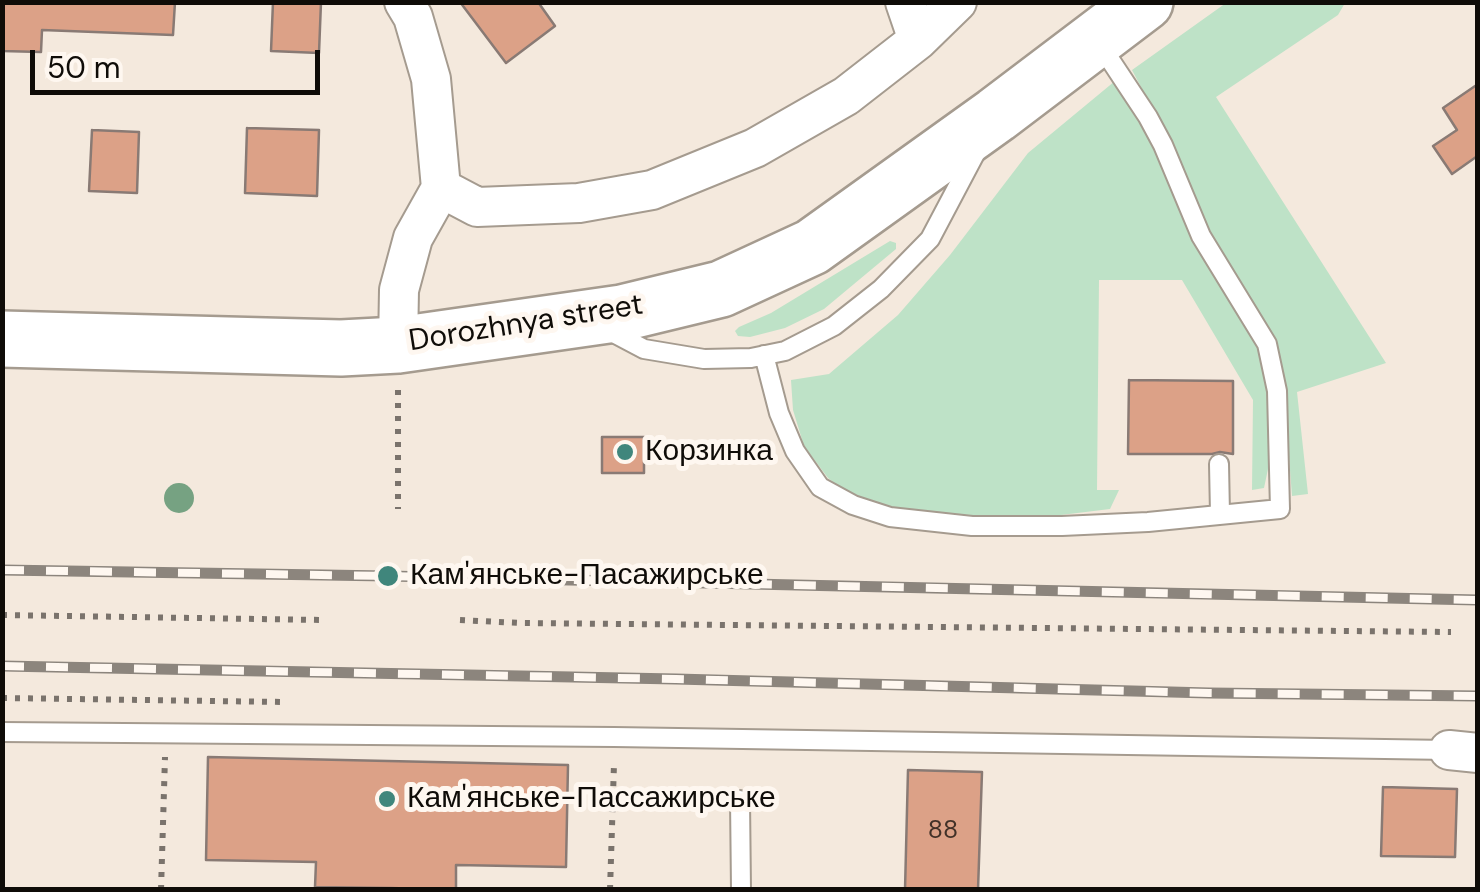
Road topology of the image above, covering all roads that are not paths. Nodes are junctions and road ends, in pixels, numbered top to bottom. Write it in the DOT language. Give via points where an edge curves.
graph roads {
  1 [pos="404,2"];
  2 [pos="905,2"];
  3 [pos="957,2"];
  4 [pos="1145,2"];
  5 [pos="1096,38"];
  6 [pos="918,40"];
  7 [pos="996,115"];
  8 [pos="441,188"];
  9 [pos="584,318"];
  10 [pos="2,339"];
  11 [pos="398,344"];
  12 [pos="764,355"];
  13 [pos="1219,464"];
  14 [pos="1220,514"];
  15 [pos="2,732"];
  16 [pos="1463,751"];
  17 [pos="740,800"];
  18 [pos="741,890"];
  1 -- 8 [label="street" via="432,79"];
  2 -- 6 [label="street"];
  3 -- 6 [label="street"];
  4 -- 5 [label="main road, Dorozhnya street"];
  5 -- 7 [label="main road, Dorozhnya street"];
  5 -- 14 [label="lane" via="1148,117 1201,236 1266,344 1277,391 1280,510"];
  6 -- 8 [label="street" via="846,96 755,148 652,190 579,203 478,207"];
  7 -- 9 [label="main road, Dorozhnya street" via="812,246 722,288"];
  7 -- 12 [label="lane" via="930,239 834,326"];
  8 -- 11 [label="street" via="413,238 398,290"];
  9 -- 11 [label="main road, Dorozhnya street"];
  9 -- 12 [label="lane" via="644,349 704,359"];
  10 -- 11 [label="main road, Dorozhnya street"];
  12 -- 14 [label="lane" via="795,451 820,487 853,505 890,517 972,526"];
  13 -- 14 [label="lane"];
  15 -- 16 [label="lane"];
  17 -- 18 [label="lane"];
}
